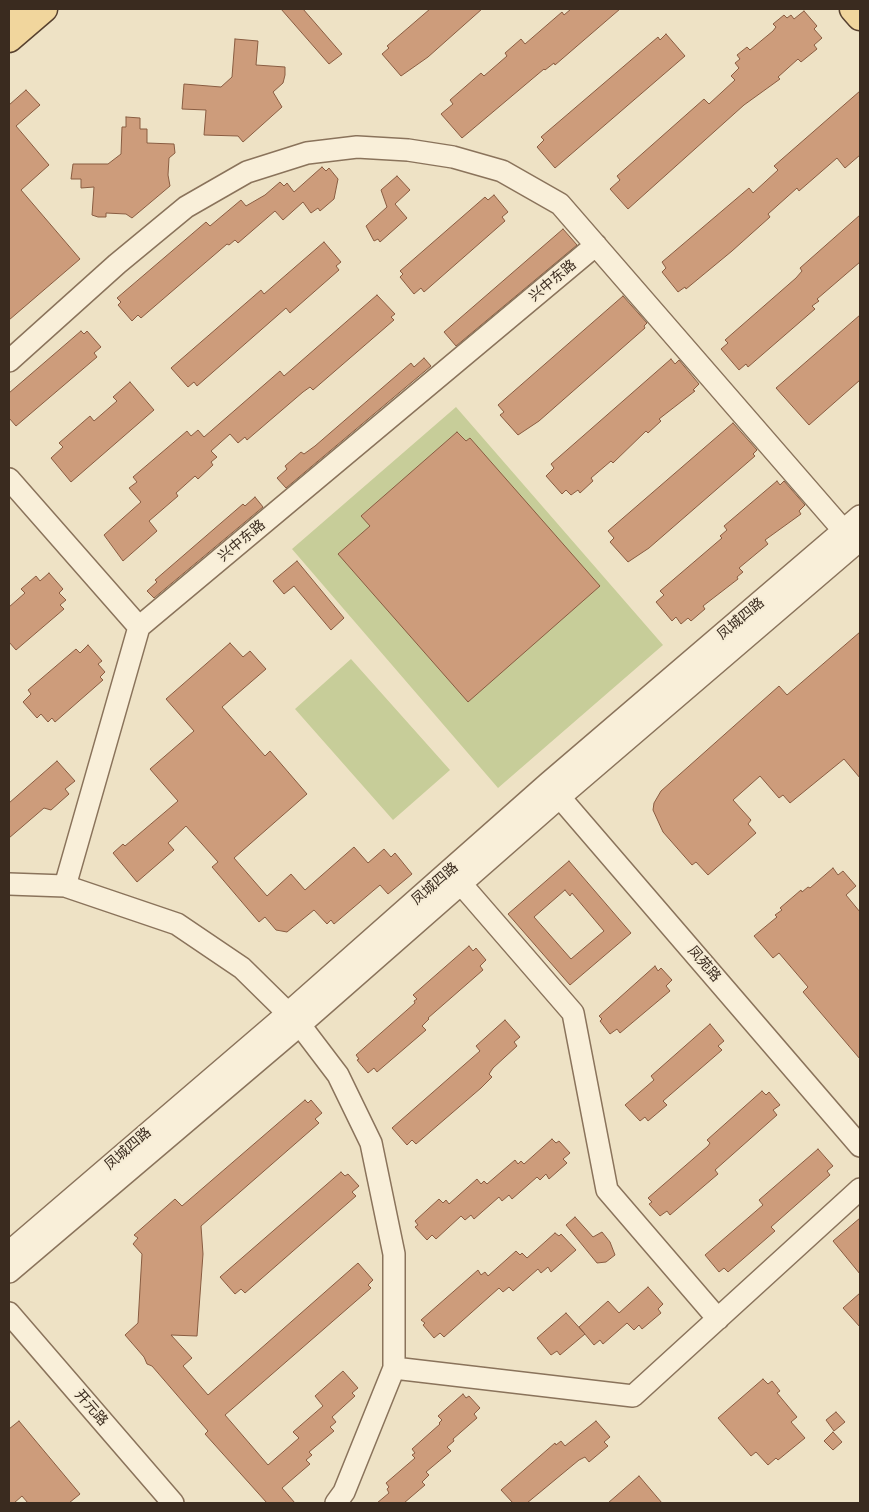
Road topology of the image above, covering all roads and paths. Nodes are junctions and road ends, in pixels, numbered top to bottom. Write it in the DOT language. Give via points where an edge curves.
graph roads {
  1 [pos="44,9"];
  2 [pos="853,9"];
  3 [pos="860,17"];
  4 [pos="9,40"];
  5 [pos="596,245"];
  6 [pos="9,361"];
  7 [pos="9,479"];
  8 [pos="860,516"];
  9 [pos="852,535"];
  10 [pos="139,627"];
  11 [pos="554,790"];
  12 [pos="9,884"];
  13 [pos="462,885"];
  14 [pos="65,886"];
  15 [pos="294,1018"];
  16 [pos="860,1146"];
  17 [pos="860,1189"];
  18 [pos="9,1252"];
  19 [pos="9,1272"];
  20 [pos="9,1313"];
  21 [pos="718,1319"];
  22 [pos="394,1368"];
  23 [pos="173,1503"];
  24 [pos="336,1503"];
  1 -- 4 [label="main road"];
  2 -- 3 [label="main road"];
  5 -- 6 [label="street" via="560,204 502,171 453,157 408,150 357,147 307,153 247,172 186,207"];
  5 -- 9 [label="street"];
  5 -- 10 [label="street, 兴中东路"];
  7 -- 10 [label="street"];
  8 -- 9 [label="street, 凤城四路"];
  9 -- 11 [label="street, 凤城四路"];
  10 -- 14 [label="street"];
  11 -- 13 [label="street, 凤城四路"];
  11 -- 15 [label="street, 凤城四路"];
  11 -- 16 [label="street, 凤苑路"];
  12 -- 14 [label="street"];
  13 -- 15 [label="street, 凤城四路"];
  13 -- 21 [label="street" via="573,1013 607,1190"];
  14 -- 15 [label="street" via="177,924 242,968"];
  15 -- 18 [label="street, 凤城四路"];
  15 -- 19 [label="street, 凤城四路"];
  15 -- 22 [label="street" via="338,1075 371,1143 394,1254"];
  17 -- 21 [label="street"];
  20 -- 23 [label="street, 开元路"];
  21 -- 22 [label="street" via="633,1396"];
  22 -- 24 [label="street" via="344,1492"];
}
